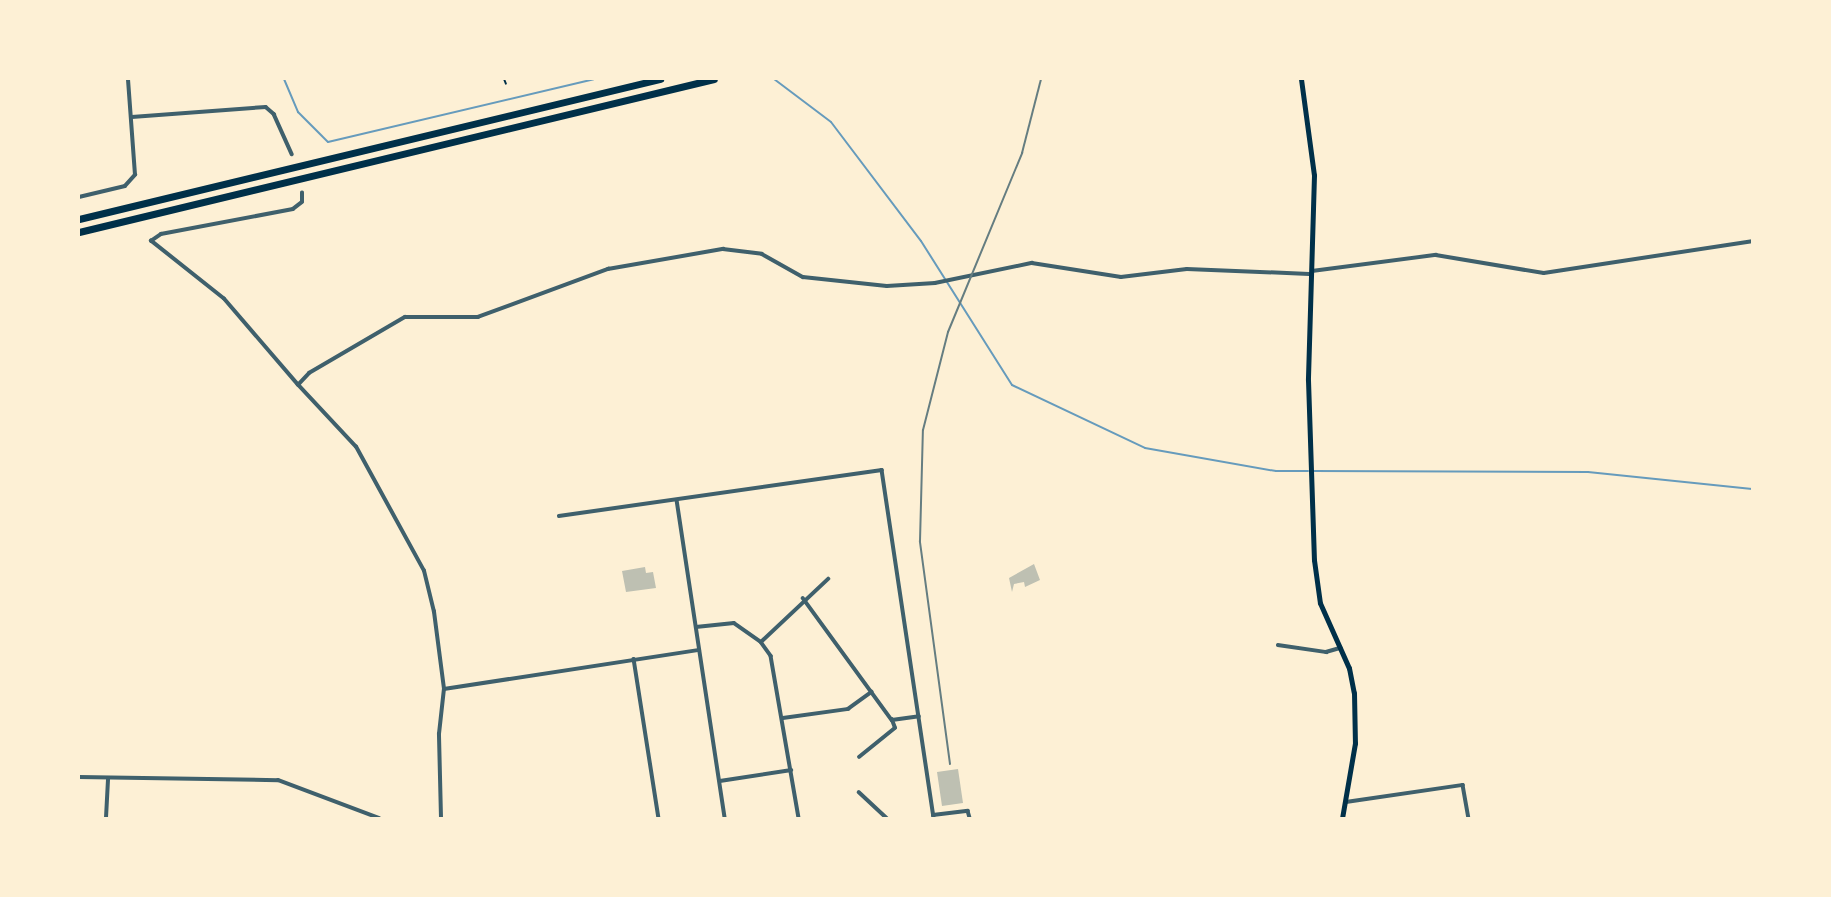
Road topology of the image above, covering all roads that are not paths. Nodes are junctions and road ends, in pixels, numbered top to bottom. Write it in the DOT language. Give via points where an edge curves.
graph roads {
  1 [pos="128,79"];
  2 [pos="660,79"];
  3 [pos="714,79"];
  4 [pos="1301,79"];
  5 [pos="132,117"];
  6 [pos="292,153"];
  7 [pos="302,193"];
  8 [pos="79,197"];
  9 [pos="79,219"];
  10 [pos="79,232"];
  11 [pos="1752,241"];
  12 [pos="1309,273"];
  13 [pos="298,385"];
  14 [pos="677,500"];
  15 [pos="559,516"];
  16 [pos="828,579"];
  17 [pos="803,598"];
  18 [pos="695,627"];
  19 [pos="761,642"];
  20 [pos="1278,645"];
  21 [pos="1340,648"];
  22 [pos="699,650"];
  23 [pos="634,659"];
  24 [pos="444,688"];
  25 [pos="872,692"];
  26 [pos="919,716"];
  27 [pos="783,718"];
  28 [pos="892,720"];
  29 [pos="859,757"];
  30 [pos="792,770"];
  31 [pos="79,777"];
  32 [pos="108,779"];
  33 [pos="720,781"];
  34 [pos="859,792"];
  35 [pos="1344,802"];
  36 [pos="934,817"];
  37 [pos="106,818"];
  38 [pos="379,818"];
  39 [pos="441,818"];
  40 [pos="659,818"];
  41 [pos="725,818"];
  42 [pos="799,818"];
  43 [pos="887,818"];
  44 [pos="970,818"];
  45 [pos="1342,818"];
  46 [pos="1469,818"];
  1 -- 5 [label="street"];
  2 -- 9 [label="highway"];
  3 -- 10 [label="highway"];
  4 -- 12 [label="main road" via="1313,161"];
  5 -- 6 [label="street" via="265,107 274,114"];
  5 -- 8 [label="street" via="132,181"];
  7 -- 13 [label="street" via="302,202 293,209 161,234 151,241 224,299"];
  11 -- 12 [label="street" via="1544,273 1436,254"];
  12 -- 13 [label="street" via="1187,269 1121,276 1032,263 935,283 887,286 803,277 757,253 692,252 608,269 478,317 405,317 309,373"];
  12 -- 21 [label="main road" via="1312,529 1320,603"];
  13 -- 24 [label="street" via="356,447 424,571 435,612"];
  14 -- 15 [label="street"];
  14 -- 18 [label="street"];
  14 -- 26 [label="street" via="882,470"];
  16 -- 17 [label="street"];
  17 -- 19 [label="street"];
  17 -- 25 [label="street"];
  18 -- 19 [label="street" via="734,623"];
  18 -- 22 [label="street"];
  19 -- 27 [label="street" via="776,670"];
  20 -- 21 [label="street" via="1326,652"];
  21 -- 35 [label="main road" via="1352,681 1355,717"];
  22 -- 23 [label="street"];
  22 -- 33 [label="street"];
  23 -- 24 [label="street"];
  23 -- 40 [label="street"];
  24 -- 39 [label="street" via="439,734"];
  25 -- 27 [label="street" via="848,709"];
  25 -- 28 [label="street"];
  26 -- 28 [label="street"];
  26 -- 36 [label="street"];
  27 -- 30 [label="street"];
  28 -- 29 [label="street" via="895,728"];
  30 -- 33 [label="street"];
  30 -- 42 [label="street"];
  31 -- 32 [label="street"];
  32 -- 37 [label="street"];
  32 -- 38 [label="street" via="177,775 278,780"];
  33 -- 41 [label="street"];
  34 -- 43 [label="street"];
  35 -- 45 [label="main road"];
  35 -- 46 [label="street" via="1464,785"];
  36 -- 44 [label="street" via="968,811"];
}
